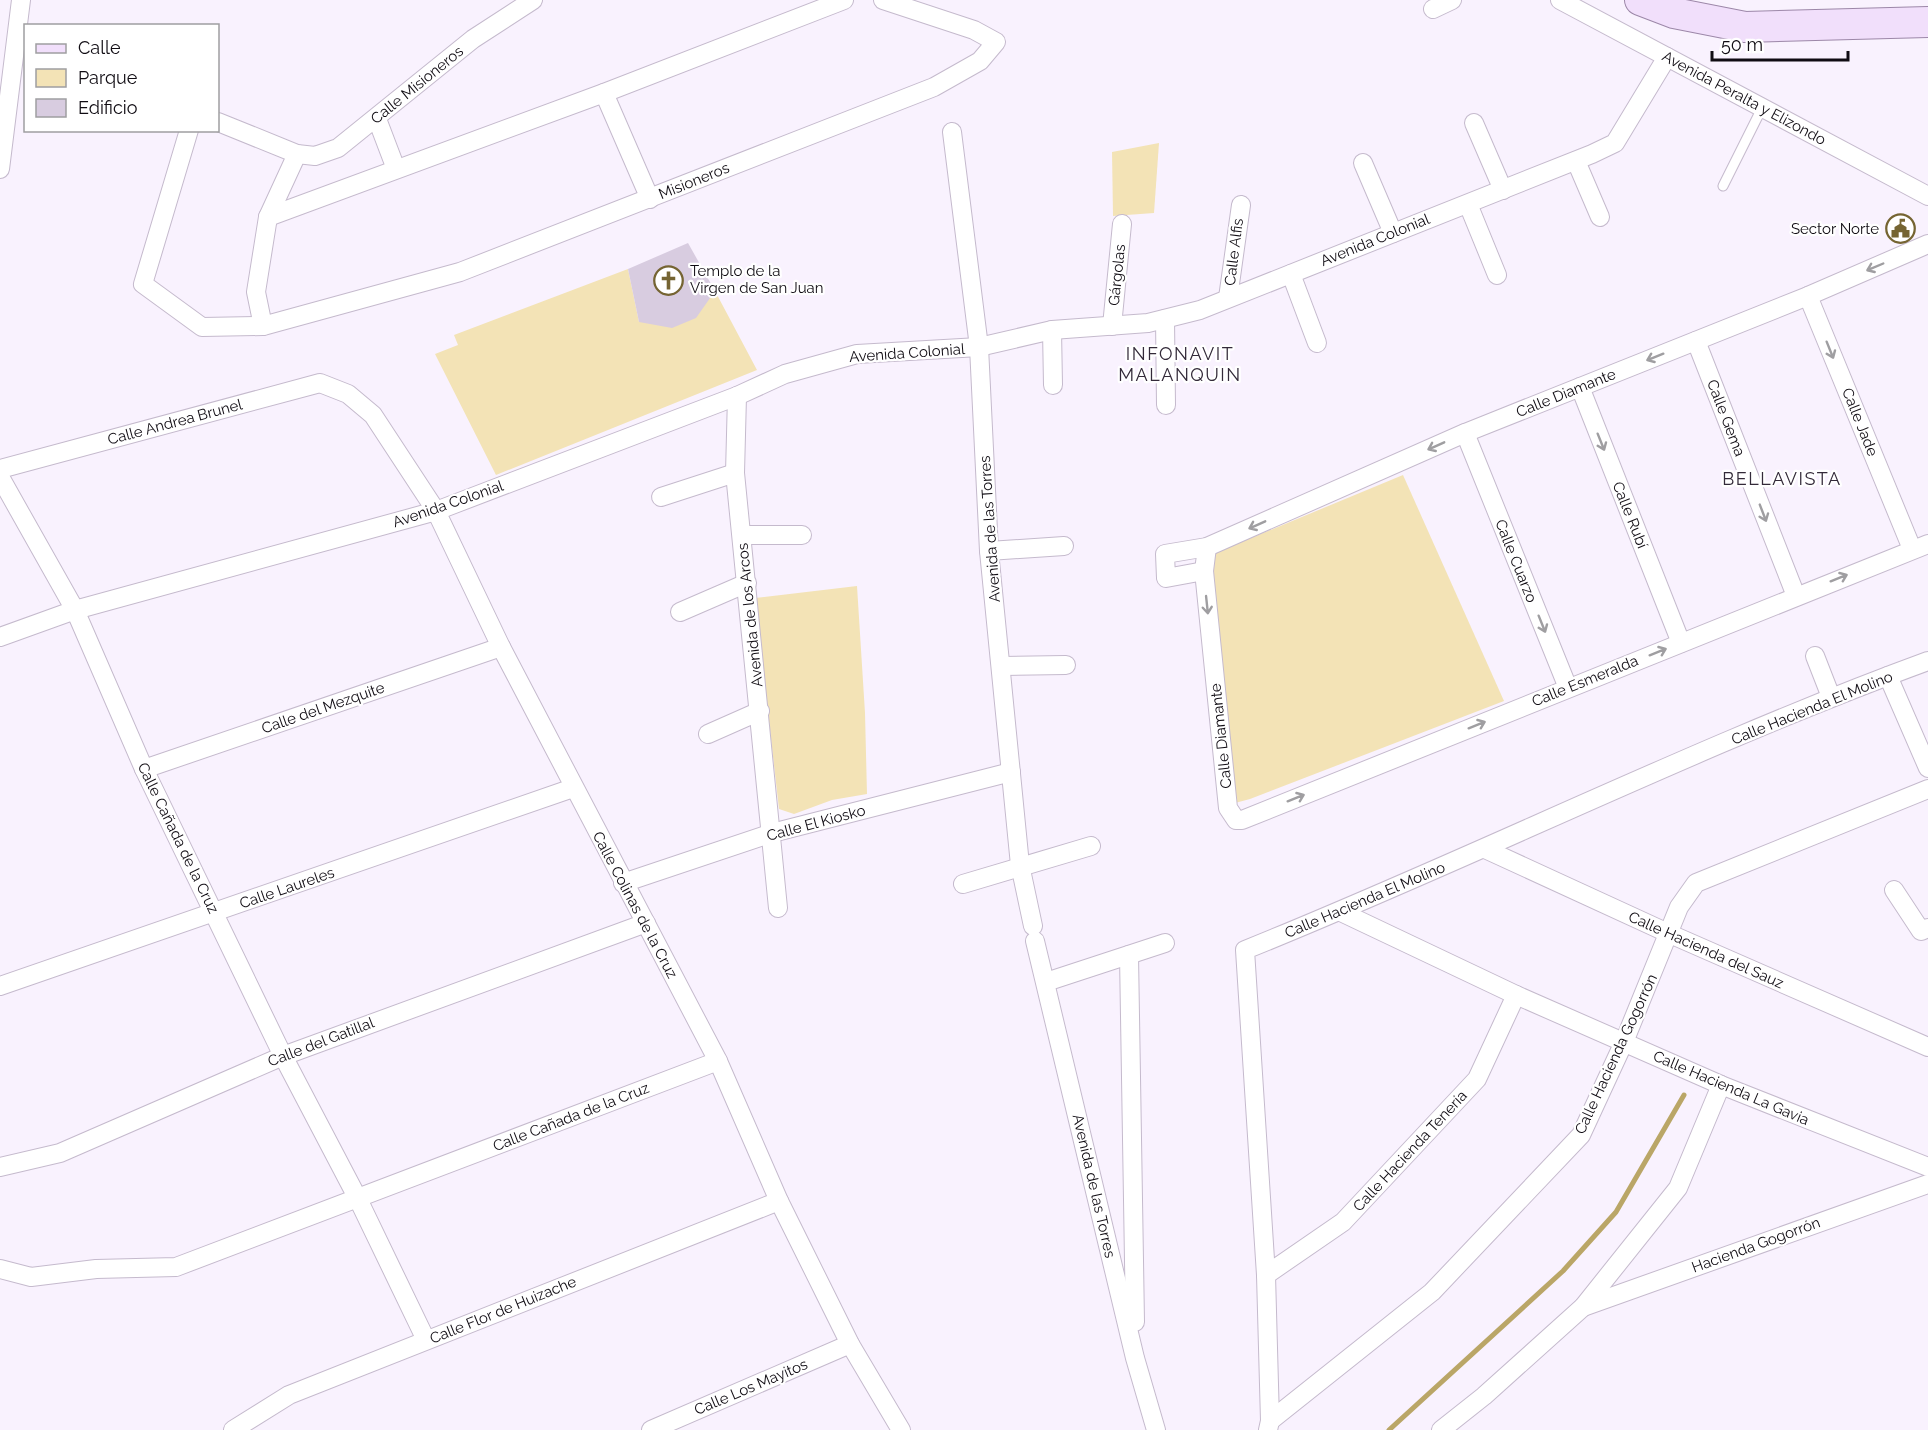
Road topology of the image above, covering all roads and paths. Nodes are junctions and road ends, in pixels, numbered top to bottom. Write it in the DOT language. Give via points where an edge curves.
graph roads {
  1 [pos="21,0"];
  2 [pos="533,0"];
  3 [pos="844,0"];
  4 [pos="883,0"];
  5 [pos="1452,0"];
  6 [pos="1560,0"];
  7 [pos="1640,0"];
  8 [pos="1676,6"];
  9 [pos="1433,9"];
  10 [pos="1928,22"];
  11 [pos="1667,57"];
  12 [pos="604,93"];
  13 [pos="1762,108"];
  14 [pos="377,119"];
  15 [pos="219,122"];
  16 [pos="1474,123"];
  17 [pos="188,132"];
  18 [pos="952,132"];
  19 [pos="297,154"];
  20 [pos="1,161"];
  21 [pos="1576,161"];
  22 [pos="1363,163"];
  23 [pos="396,169"];
  24 [pos="1723,186"];
  25 [pos="1503,190"];
  26 [pos="1928,196"];
  27 [pos="650,199"];
  28 [pos="1468,204"];
  29 [pos="1241,205"];
  30 [pos="268,217"];
  31 [pos="1600,217"];
  32 [pos="1122,224"];
  33 [pos="1393,233"];
  34 [pos="1927,247"];
  35 [pos="1291,274"];
  36 [pos="1497,275"];
  37 [pos="1808,296"];
  38 [pos="1228,298"];
  39 [pos="1165,319"];
  40 [pos="263,326"];
  41 [pos="1112,326"];
  42 [pos="1052,330"];
  43 [pos="1696,341"];
  44 [pos="1317,343"];
  45 [pos="979,347"];
  46 [pos="1053,385"];
  47 [pos="1580,387"];
  48 [pos="348,394"];
  49 [pos="736,396"];
  50 [pos="1166,405"];
  51 [pos="1464,433"];
  52 [pos="0,469"];
  53 [pos="735,473"];
  54 [pos="0,477"];
  55 [pos="661,497"];
  56 [pos="436,511"];
  57 [pos="742,535"];
  58 [pos="802,535"];
  59 [pos="1064,546"];
  60 [pos="1920,546"];
  61 [pos="1207,547"];
  62 [pos="989,551"];
  63 [pos="1204,572"];
  64 [pos="747,583"];
  65 [pos="1796,596"];
  66 [pos="75,610"];
  67 [pos="680,612"];
  68 [pos="0,637"];
  69 [pos="1681,643"];
  70 [pos="501,647"];
  71 [pos="1815,656"];
  72 [pos="1928,662"];
  73 [pos="1066,665"];
  74 [pos="1000,666"];
  75 [pos="1888,676"];
  76 [pos="1568,688"];
  77 [pos="1831,697"];
  78 [pos="760,711"];
  79 [pos="708,734"];
  80 [pos="1928,768"];
  81 [pos="144,769"];
  82 [pos="1011,772"];
  83 [pos="573,788"];
  84 [pos="1928,789"];
  85 [pos="1242,820"];
  86 [pos="772,833"];
  87 [pos="1091,846"];
  88 [pos="1485,849"];
  89 [pos="1020,865"];
  90 [pos="623,883"];
  91 [pos="963,884"];
  92 [pos="1894,890"];
  93 [pos="778,908"];
  94 [pos="1341,912"];
  95 [pos="215,913"];
  96 [pos="646,923"];
  97 [pos="1928,927"];
  98 [pos="1670,934"];
  99 [pos="1165,943"];
  100 [pos="1129,955"];
  101 [pos="1046,982"];
  102 [pos="0,986"];
  103 [pos="1516,995"];
  104 [pos="1624,1042"];
  105 [pos="1928,1047"];
  106 [pos="283,1056"];
  107 [pos="718,1061"];
  108 [pos="1721,1085"];
  109 [pos="0,1167"];
  110 [pos="1928,1167"];
  111 [pos="1928,1184"];
  112 [pos="358,1199"];
  113 [pos="779,1201"];
  114 [pos="0,1269"];
  115 [pos="1266,1275"];
  116 [pos="1583,1307"];
  117 [pos="426,1340"];
  118 [pos="850,1344"];
  119 [pos="1136,1358"];
  120 [pos="1269,1426"];
  121 [pos="233,1430"];
  122 [pos="651,1430"];
  123 [pos="901,1430"];
  124 [pos="1156,1430"];
  125 [pos="1441,1430"];
  1 -- 20 [label="street"];
  2 -- 14 [label="street, Calle Misioneros" via="473,39"];
  3 -- 12 [label="street"];
  4 -- 27 [label="street, Misioneros" via="974,30 996,42 980,61 934,87"];
  5 -- 9 [label="street"];
  6 -- 11 [label="street, Avenida Peralta y Elizondo"];
  7 -- 8 [label="main road"];
  8 -- 10 [label="main road" via="1745,27"];
  11 -- 13 [label="street, Avenida Peralta y Elizondo"];
  11 -- 21 [label="street, Avenida Colonial" via="1615,143"];
  12 -- 23 [label="street"];
  12 -- 27 [label="street"];
  13 -- 24 [label="lane"];
  13 -- 26 [label="street, Avenida Peralta y Elizondo"];
  14 -- 19 [label="street, Calle Misioneros" via="338,148 315,156"];
  14 -- 23 [label="street"];
  15 -- 19 [label="street"];
  16 -- 25 [label="street"];
  17 -- 40 [label="street, Misioneros" via="143,284 202,327"];
  18 -- 45 [label="street, Avenida de las Torres"];
  19 -- 30 [label="street"];
  21 -- 25 [label="street, Avenida Colonial"];
  21 -- 31 [label="street"];
  22 -- 33 [label="street"];
  23 -- 30 [label="street"];
  25 -- 28 [label="street, Avenida Colonial"];
  27 -- 40 [label="street, Misioneros" via="460,272"];
  28 -- 33 [label="street, Avenida Colonial"];
  28 -- 36 [label="street"];
  29 -- 38 [label="street, Calle Alfis"];
  30 -- 40 [label="street" via="256,292"];
  32 -- 41 [label="street, Gárgolas"];
  33 -- 35 [label="street, Avenida Colonial"];
  34 -- 37 [label="street, Calle Diamante, one-way"];
  35 -- 38 [label="street, Avenida Colonial"];
  35 -- 44 [label="street"];
  37 -- 43 [label="street, Calle Diamante"];
  37 -- 60 [label="street, Calle Jade, one-way"];
  38 -- 39 [label="street, Avenida Colonial"];
  39 -- 41 [label="street, Avenida Colonial"];
  39 -- 50 [label="street"];
  41 -- 42 [label="street, Avenida Colonial"];
  42 -- 45 [label="street, Avenida Colonial"];
  42 -- 46 [label="street"];
  43 -- 47 [label="street, Calle Diamante, one-way"];
  43 -- 65 [label="street, Calle Gema, one-way"];
  45 -- 49 [label="street, Avenida Colonial" via="857,354 785,374"];
  45 -- 62 [label="street, Avenida de las Torres"];
  47 -- 51 [label="street, Calle Diamante"];
  47 -- 69 [label="street, Calle Rubí, one-way"];
  48 -- 52 [label="street, Calle Andrea Brunel" via="320,383"];
  48 -- 56 [label="street, Calle Colinas de la Cruz" via="373,414"];
  49 -- 53 [label="street, Avenida de los Arcos"];
  49 -- 56 [label="street, Avenida Colonial"];
  51 -- 61 [label="street, Calle Diamante, one-way"];
  51 -- 76 [label="street, Calle Cuarzo, one-way"];
  53 -- 55 [label="street"];
  53 -- 57 [label="street, Avenida de los Arcos"];
  54 -- 66 [label="street, Calle Cañada de la Cruz"];
  56 -- 66 [label="street, Avenida Colonial"];
  56 -- 70 [label="street, Calle Colinas de la Cruz"];
  57 -- 58 [label="street"];
  57 -- 64 [label="street, Avenida de los Arcos"];
  59 -- 62 [label="street"];
  65 -- 60 [label="street, Calle Esmeralda, one-way"];
  61 -- 63 [label="street, Calle Diamante"];
  61 -- 63 [label="street, Calle Diamante" via="1165,554 1166,578"];
  62 -- 74 [label="street, Avenida de las Torres"];
  63 -- 85 [label="street, Calle Diamante, one-way" via="1228,808 1236,820"];
  64 -- 67 [label="street"];
  64 -- 78 [label="street, Avenida de los Arcos"];
  65 -- 69 [label="street, Calle Esmeralda"];
  66 -- 68 [label="street, Avenida Colonial"];
  66 -- 81 [label="street, Calle Cañada de la Cruz"];
  76 -- 69 [label="street, Calle Esmeralda, one-way"];
  70 -- 81 [label="street, Calle del Mezquite"];
  70 -- 83 [label="street, Calle Colinas de la Cruz"];
  71 -- 77 [label="street"];
  72 -- 75 [label="street, Calle Hacienda El Molino"];
  73 -- 74 [label="street"];
  74 -- 82 [label="street, Avenida de las Torres"];
  75 -- 77 [label="street, Calle Hacienda El Molino"];
  75 -- 80 [label="street"];
  85 -- 76 [label="street, Calle Esmeralda, one-way"];
  77 -- 88 [label="street, Calle Hacienda El Molino"];
  78 -- 79 [label="street"];
  78 -- 86 [label="street, Avenida de los Arcos"];
  81 -- 95 [label="street, Calle Cañada de la Cruz"];
  82 -- 86 [label="street, Calle El Kiosko"];
  82 -- 89 [label="street, Avenida de las Torres"];
  83 -- 90 [label="street, Calle Colinas de la Cruz"];
  83 -- 95 [label="street, Calle Laureles"];
  84 -- 98 [label="street, Calle Hacienda Gogorrón" via="1696,883 1679,907"];
  86 -- 90 [label="street, Calle El Kiosko"];
  86 -- 93 [label="street, Avenida de los Arcos"];
  87 -- 89 [label="street"];
  88 -- 94 [label="street, Calle Hacienda El Molino"];
  88 -- 98 [label="street, Calle Hacienda del Sauz"];
  89 -- 91 [label="street"];
  89 -- 101 [label="street, Avenida de las Torres"];
  90 -- 96 [label="street, Calle Colinas de la Cruz"];
  92 -- 97 [label="street" via="1921,931"];
  94 -- 103 [label="street, Calle Hacienda La Gavia"];
  94 -- 115 [label="street, Calle Hacienda El Molino" via="1245,950"];
  95 -- 102 [label="street, Calle Laureles"];
  95 -- 106 [label="street, Calle Cañada de la Cruz"];
  96 -- 106 [label="street, Calle del Gatillal"];
  96 -- 107 [label="street, Calle Colinas de la Cruz"];
  98 -- 104 [label="street, Calle Hacienda Gogorrón"];
  98 -- 105 [label="street, Calle Hacienda del Sauz"];
  99 -- 100 [label="street"];
  100 -- 101 [label="street"];
  100 -- 119 [label="street"];
  101 -- 119 [label="street, Avenida de las Torres"];
  103 -- 104 [label="street, Calle Hacienda La Gavia"];
  103 -- 115 [label="street, Calle Hacienda Tenería" via="1477,1079 1344,1222"];
  104 -- 108 [label="street, Calle Hacienda La Gavia"];
  104 -- 120 [label="street, Calle Hacienda Gogorrón" via="1581,1135 1432,1292"];
  106 -- 109 [label="street, Calle del Gatillal" via="60,1154"];
  106 -- 112 [label="street, Calle Cañada de la Cruz"];
  107 -- 112 [label="street, Calle Cañada de la Cruz"];
  107 -- 113 [label="street, Calle Colinas de la Cruz"];
  108 -- 110 [label="street, Calle Hacienda La Gavia"];
  108 -- 116 [label="street" via="1678,1188"];
  111 -- 116 [label="street, Hacienda Gogorrón"];
  112 -- 114 [label="street, Calle Cañada de la Cruz" via="176,1266 96,1269 31,1278"];
  112 -- 117 [label="street, Calle Cañada de la Cruz"];
  113 -- 117 [label="street, Calle Flor de Huizache"];
  113 -- 118 [label="street, Calle Colinas de la Cruz"];
  115 -- 120 [label="street, Calle Hacienda El Molino"];
  116 -- 125 [label="street"];
  117 -- 121 [label="street, Calle Flor de Huizache" via="289,1395"];
  118 -- 122 [label="street, Calle Los Mayitos"];
  118 -- 123 [label="street, Calle Colinas de la Cruz"];
  119 -- 124 [label="street, Avenida de las Torres"];
}
